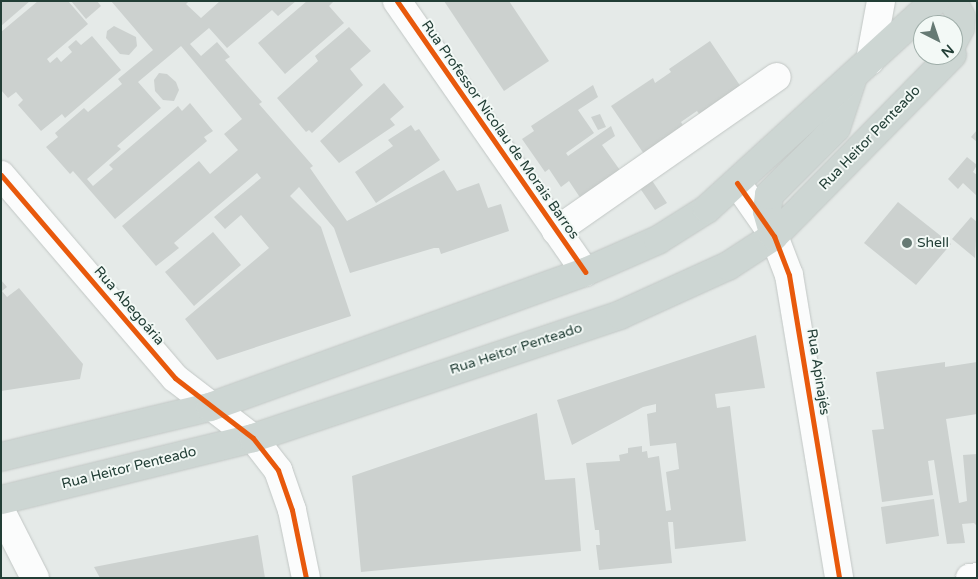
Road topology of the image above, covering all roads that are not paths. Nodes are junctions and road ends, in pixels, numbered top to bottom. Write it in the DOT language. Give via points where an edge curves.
graph roads {
  1 [pos="397,1"];
  2 [pos="881,1"];
  3 [pos="934,1"];
  4 [pos="953,1"];
  5 [pos="960,15"];
  6 [pos="977,32"];
  7 [pos="963,45"];
  8 [pos="941,65"];
  9 [pos="862,68"];
  10 [pos="777,77"];
  11 [pos="1,175"];
  12 [pos="737,183"];
  13 [pos="556,231"];
  14 [pos="774,236"];
  15 [pos="585,272"];
  16 [pos="210,407"];
  17 [pos="253,438"];
  18 [pos="1,457"];
  19 [pos="1,500"];
  20 [pos="1,511"];
  21 [pos="977,577"];
  22 [pos="35,578"];
  23 [pos="306,578"];
  24 [pos="839,578"];
  25 [pos="970,578"];
  1 -- 13 [label="street, Rua Professor Nicolau de Morais Barros"];
  2 -- 9 [label="street"];
  3 -- 9 [label="main road"];
  4 -- 5 [label="main road"];
  6 -- 7 [label="main road, Rua Heitor Penteado"];
  8 -- 14 [label="main road, Rua Heitor Penteado"];
  9 -- 12 [label="main road"];
  9 -- 14 [label="main road" via="836,128 769,195 767,210"];
  10 -- 13 [label="street"];
  11 -- 16 [label="street, Rua Abegoária" via="175,378"];
  12 -- 14 [label="street, Rua Apinajés"];
  12 -- 15 [label="main road" via="683,226"];
  13 -- 15 [label="street, Rua Professor Nicolau de Morais Barros"];
  14 -- 17 [label="main road, Rua Heitor Penteado" via="728,266 620,316"];
  14 -- 24 [label="street, Rua Apinajés" via="794,297"];
  15 -- 16 [label="main road"];
  16 -- 17 [label="street, Rua Abegoária"];
  16 -- 18 [label="main road"];
  17 -- 19 [label="main road, Rua Heitor Penteado"];
  17 -- 23 [label="street, Rua Abegoária" via="278,470 292,510"];
  20 -- 22 [label="street"];
  21 -- 25 [label="street"];
}
